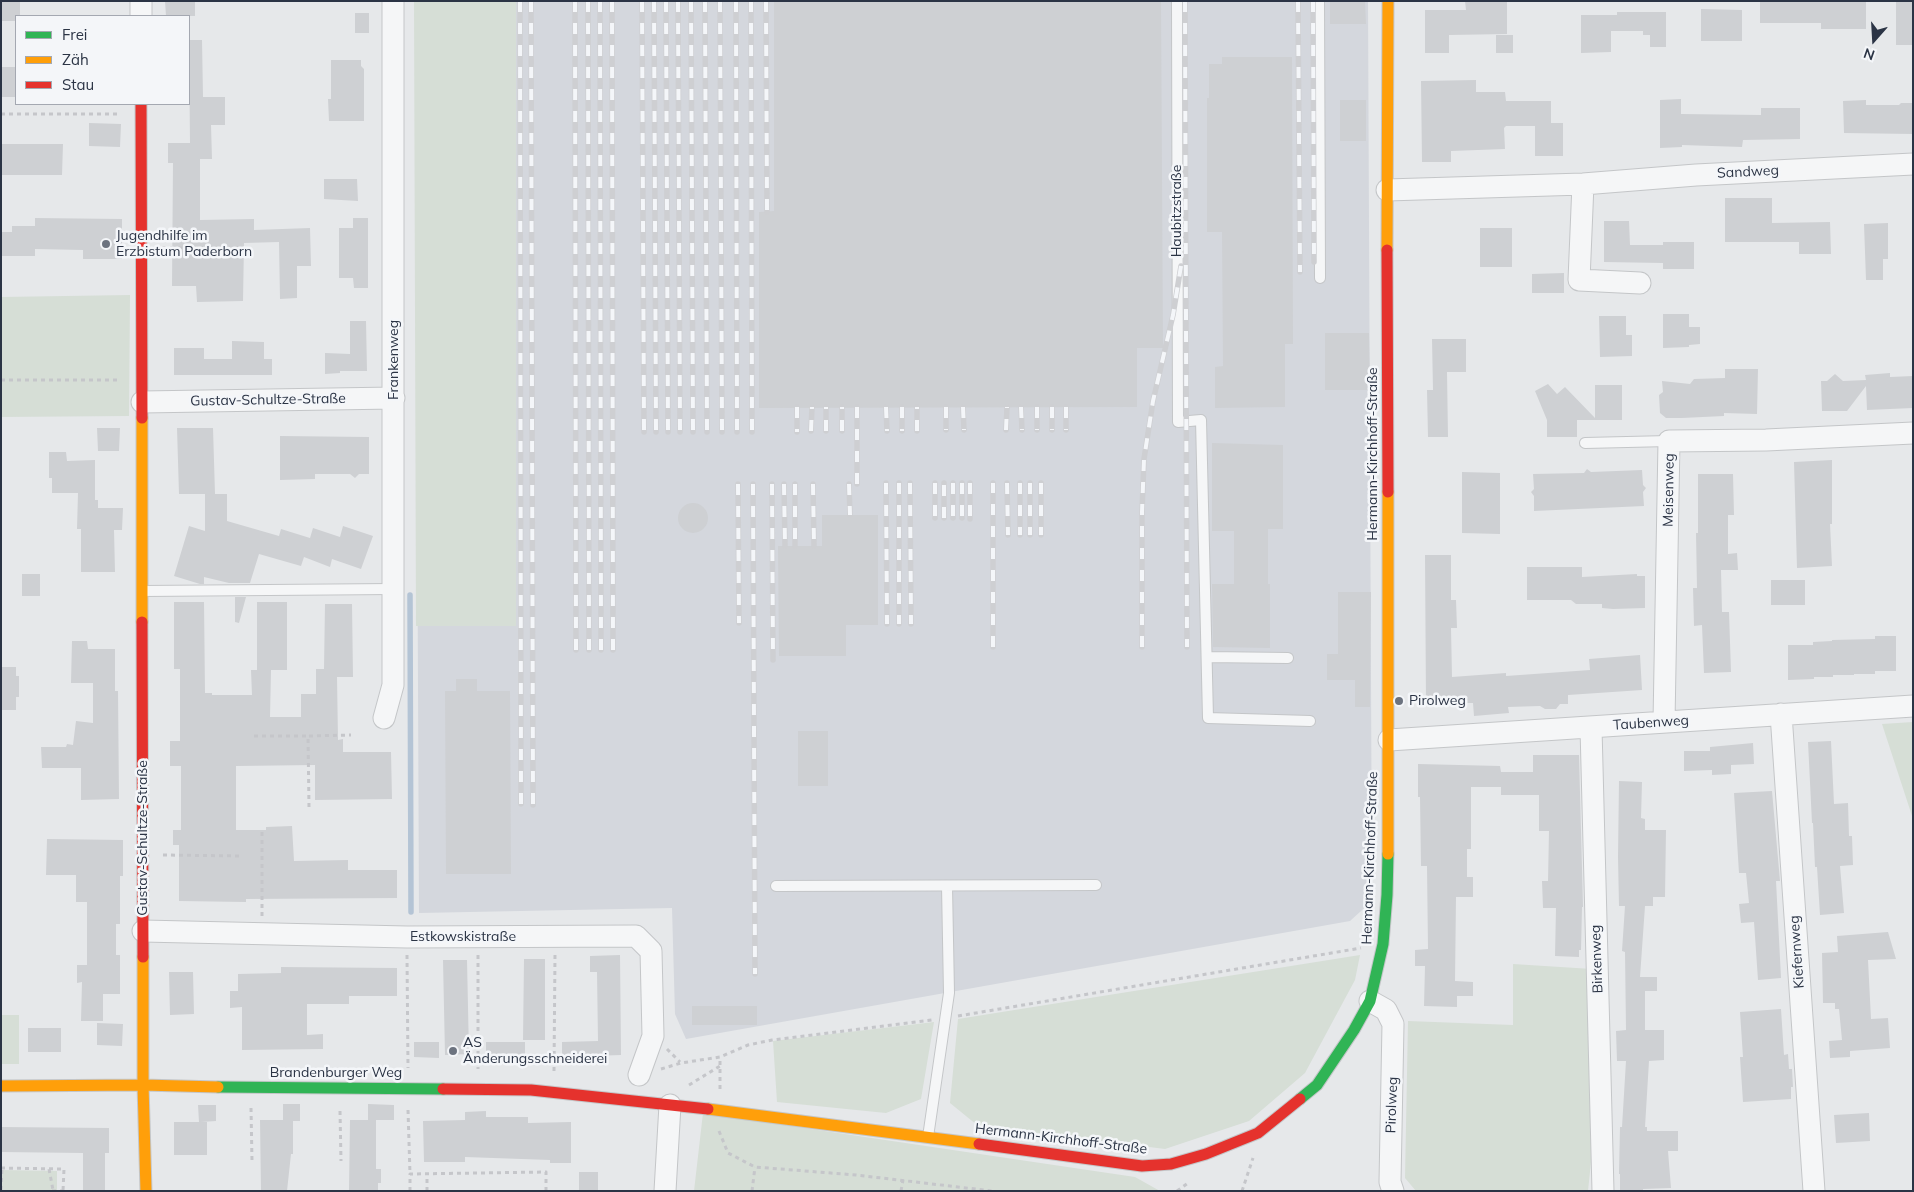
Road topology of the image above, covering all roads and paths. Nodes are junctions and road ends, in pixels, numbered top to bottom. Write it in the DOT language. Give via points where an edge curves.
graph roads {
  1 [pos="141,1"];
  2 [pos="393,1"];
  3 [pos="1177,1"];
  4 [pos="1319,1"];
  5 [pos="1388,1"];
  6 [pos="141,15"];
  7 [pos="141,109"];
  8 [pos="1,114"];
  9 [pos="1913,164"];
  10 [pos="1583,184"];
  11 [pos="1387,190"];
  12 [pos="142,248"];
  13 [pos="243,248"];
  14 [pos="1320,278"];
  15 [pos="1640,283"];
  16 [pos="1,380"];
  17 [pos="123,380"];
  18 [pos="394,398"];
  19 [pos="142,402"];
  20 [pos="1913,433"];
  21 [pos="1670,441"];
  22 [pos="1585,444"];
  23 [pos="394,589"];
  24 [pos="142,591"];
  25 [pos="1207,657"];
  26 [pos="1288,658"];
  27 [pos="1913,706"];
  28 [pos="1781,714"];
  29 [pos="384,718"];
  30 [pos="1310,721"];
  31 [pos="1664,722"];
  32 [pos="1591,728"];
  33 [pos="351,735"];
  34 [pos="254,736"];
  35 [pos="308,736"];
  36 [pos="1389,740"];
  37 [pos="309,807"];
  38 [pos="262,832"];
  39 [pos="143,855"];
  40 [pos="241,856"];
  41 [pos="1096,885"];
  42 [pos="776,886"];
  43 [pos="947,886"];
  44 [pos="143,931"];
  45 [pos="262,934"];
  46 [pos="555,936"];
  47 [pos="477,937"];
  48 [pos="407,938"];
  49 [pos="1384,944"];
  50 [pos="1370,1001"];
  51 [pos="946,1018"];
  52 [pos="681,1063"];
  53 [pos="639,1075"];
  54 [pos="143,1085"];
  55 [pos="1,1086"];
  56 [pos="251,1088"];
  57 [pos="340,1088"];
  58 [pos="408,1088"];
  59 [pos="478,1089"];
  60 [pos="554,1092"];
  61 [pos="670,1104"];
  62 [pos="718,1130"];
  63 [pos="928,1138"];
  64 [pos="252,1161"];
  65 [pos="341,1161"];
  66 [pos="755,1167"];
  67 [pos="2,1168"];
  68 [pos="49,1169"];
  69 [pos="427,1173"];
  70 [pos="410,1174"];
  71 [pos="903,1180"];
  72 [pos="1,1190"];
  73 [pos="52,1190"];
  74 [pos="64,1191"];
  75 [pos="146,1191"];
  76 [pos="410,1191"];
  77 [pos="426,1191"];
  78 [pos="546,1191"];
  79 [pos="665,1191"];
  80 [pos="752,1191"];
  81 [pos="901,1191"];
  82 [pos="992,1191"];
  83 [pos="1393,1191"];
  84 [pos="1603,1191"];
  85 [pos="1814,1191"];
  1 -- 6 [label="street"];
  2 -- 18 [label="street, Frankenweg"];
  3 -- 25 [label="lane, Haubitzstraße" via="1178,422 1201,420"];
  4 -- 14 [label="lane"];
  5 -- 11 [label="street, Hermann-Kirchhoff-Straße"];
  7 -- 8 [label="path"];
  7 -- 12 [label="street, Gustav-Schultze-Straße"];
  9 -- 10 [label="street, Sandweg"];
  10 -- 11 [label="street, Sandweg"];
  10 -- 15 [label="street" via="1579,280"];
  11 -- 36 [label="street, Hermann-Kirchhoff-Straße"];
  12 -- 13 [label="path"];
  12 -- 19 [label="street, Gustav-Schultze-Straße"];
  16 -- 17 [label="path"];
  18 -- 19 [label="street, Gustav-Schultze-Straße"];
  18 -- 23 [label="street, Frankenweg"];
  19 -- 24 [label="street, Gustav-Schultze-Straße"];
  20 -- 21 [label="street, Meisenweg"];
  21 -- 22 [label="lane"];
  21 -- 31 [label="street, Meisenweg"];
  23 -- 24 [label="lane"];
  23 -- 29 [label="street, Frankenweg" via="393,685"];
  24 -- 39 [label="street, Gustav-Schultze-Straße"];
  25 -- 26 [label="lane"];
  25 -- 30 [label="lane" via="1208,718"];
  27 -- 28 [label="street, Taubenweg"];
  28 -- 31 [label="street, Taubenweg"];
  28 -- 85 [label="street, Kiefernweg"];
  31 -- 32 [label="street, Taubenweg"];
  32 -- 36 [label="street, Taubenweg"];
  32 -- 84 [label="street, Birkenweg"];
  33 -- 35 [label="path"];
  34 -- 35 [label="path"];
  35 -- 37 [label="path"];
  36 -- 49 [label="street, Hermann-Kirchhoff-Straße"];
  38 -- 45 [label="path"];
  39 -- 40 [label="path"];
  39 -- 44 [label="street, Gustav-Schultze-Straße"];
  41 -- 43 [label="lane"];
  42 -- 43 [label="lane"];
  43 -- 51 [label="lane" via="949,993"];
  44 -- 45 [label="street, Estkowskistraße"];
  44 -- 54 [label="street, Gustav-Schultze-Straße"];
  45 -- 48 [label="street, Estkowskistraße"];
  46 -- 47 [label="street, Estkowskistraße"];
  46 -- 53 [label="street, Estkowskistraße" via="636,936 651,951 653,1036"];
  46 -- 60 [label="path"];
  47 -- 48 [label="street, Estkowskistraße"];
  47 -- 59 [label="path"];
  48 -- 58 [label="path"];
  49 -- 50 [label="street, Hermann-Kirchhoff-Straße"];
  49 -- 51 [label="path"];
  50 -- 63 [label="street, Hermann-Kirchhoff-Straße" via="1317,1085 1258,1133 1206,1154 1171,1164 1142,1166"];
  50 -- 83 [label="street, Pirolweg" via="1386,1010 1393,1024 1390,1182"];
  51 -- 52 [label="path" via="772,1040 748,1045 720,1057"];
  51 -- 63 [label="lane"];
  54 -- 55 [label="street, Brandenburger Weg"];
  54 -- 56 [label="street, Brandenburger Weg"];
  54 -- 75 [label="street, Gustav-Schultze-Straße"];
  56 -- 57 [label="street, Brandenburger Weg"];
  56 -- 64 [label="path"];
  57 -- 58 [label="street, Brandenburger Weg"];
  57 -- 65 [label="path"];
  58 -- 59 [label="street, Brandenburger Weg"];
  58 -- 70 [label="path"];
  59 -- 60 [label="street, Brandenburger Weg"];
  60 -- 61 [label="street, Brandenburger Weg"];
  61 -- 63 [label="street, Hermann-Kirchhoff-Straße"];
  61 -- 79 [label="street"];
  62 -- 66 [label="path" via="728,1153"];
  66 -- 71 [label="path"];
  66 -- 80 [label="path"];
  67 -- 68 [label="path"];
  67 -- 72 [label="path"];
  68 -- 73 [label="path"];
  68 -- 74 [label="path" via="64,1169"];
  69 -- 70 [label="path"];
  69 -- 77 [label="path"];
  69 -- 78 [label="path" via="546,1172"];
  70 -- 76 [label="path"];
  71 -- 81 [label="path"];
  71 -- 82 [label="path"];
  73 -- 74 [label="path"];
}
